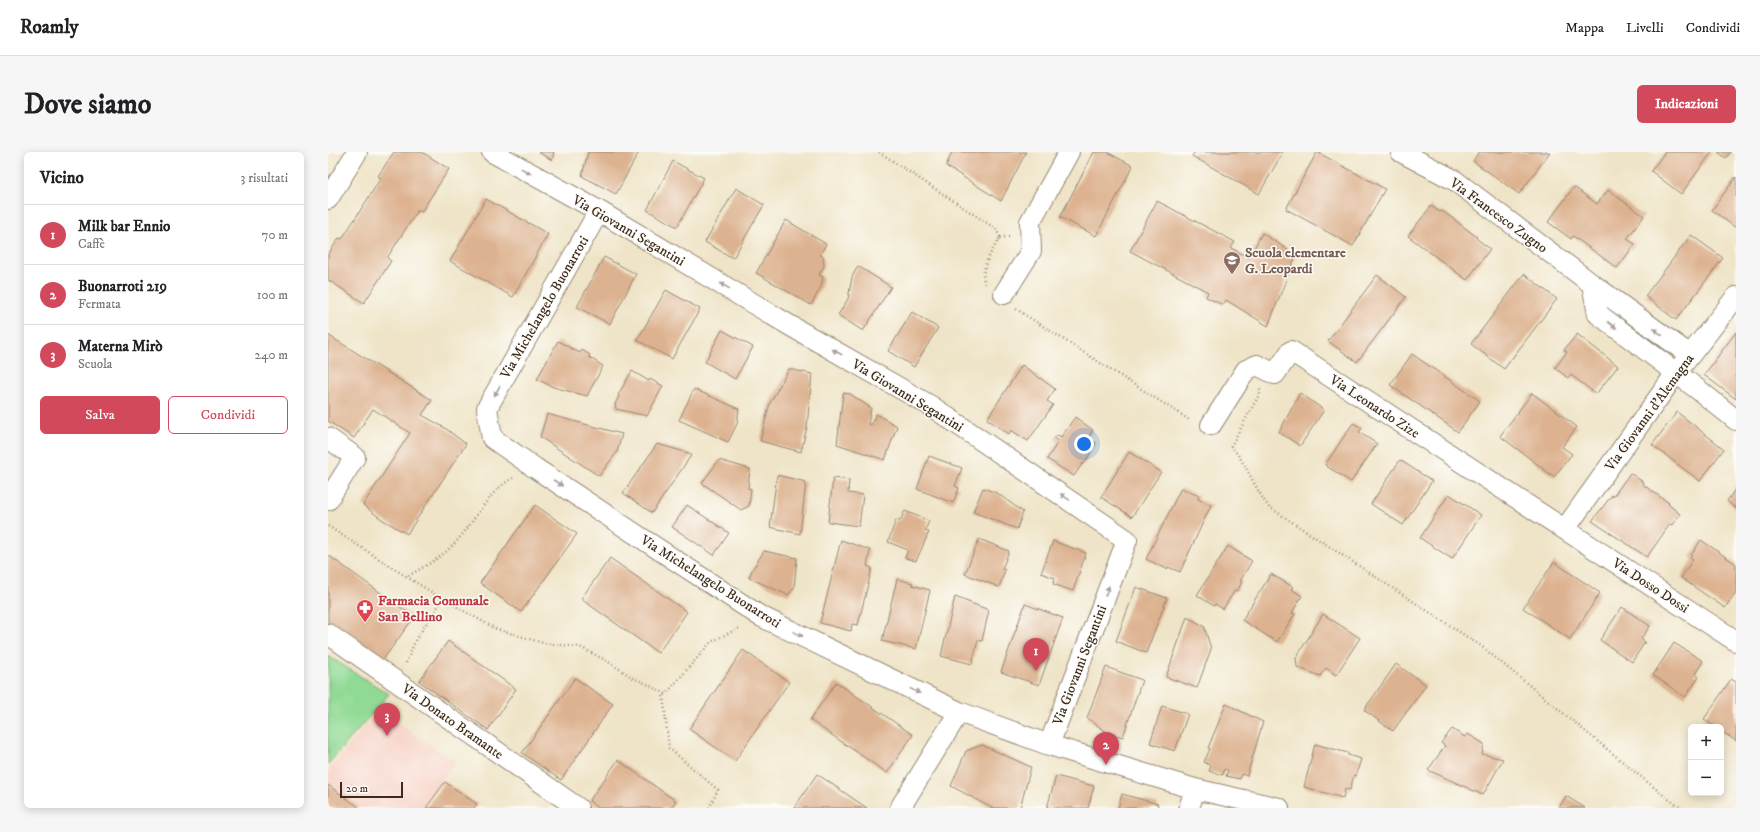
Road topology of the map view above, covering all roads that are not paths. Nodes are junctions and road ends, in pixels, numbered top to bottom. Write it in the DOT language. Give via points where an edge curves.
graph roads {
  1 [pos="357,152"];
  2 [pos="492,152"];
  3 [pos="1069,152"];
  4 [pos="1401,152"];
  5 [pos="328,199"];
  6 [pos="599,211"];
  7 [pos="1592,284"];
  8 [pos="1736,297"];
  9 [pos="1010,301"];
  10 [pos="1690,355"];
  11 [pos="1676,373"];
  12 [pos="1736,420"];
  13 [pos="1203,424"];
  14 [pos="328,438"];
  15 [pos="328,500"];
  16 [pos="1566,529"];
  17 [pos="328,634"];
  18 [pos="1736,640"];
  19 [pos="959,712"];
  20 [pos="1049,745"];
  21 [pos="1195,789"];
  22 [pos="578,808"];
  23 [pos="900,808"];
  24 [pos="1189,808"];
  25 [pos="1279,808"];
  1 -- 5 [label="street"];
  2 -- 6 [label="street, Via Giovanni Segantini, one-way"];
  3 -- 9 [label="street" via="1030,222 1031,251"];
  4 -- 7 [label="street, Via Francesco Zugno" via="1454,180"];
  6 -- 19 [label="street, Via Michelangelo Buonarroti, one-way" via="487,408 492,438 760,616"];
  20 -- 6 [label="street, Via Giovanni Segantini, one-way" via="1126,540 931,406 789,325"];
  10 -- 7 [label="street, Via Francesco Zugno, one-way"];
  7 -- 11 [label="street, one-way" via="1598,314"];
  8 -- 10 [label="street, Via Giovanni d'Alemagna"];
  10 -- 11 [label="street, Via Giovanni d'Alemagna"];
  11 -- 12 [label="street"];
  11 -- 16 [label="street, Via Giovanni d'Alemagna"];
  13 -- 16 [label="street, Via Leonardo Zize" via="1246,370 1257,365 1275,374 1291,351"];
  14 -- 15 [label="street" via="355,457"];
  16 -- 18 [label="street, Via Dosso Dossi"];
  17 -- 22 [label="street, Via Donato Bramante"];
  19 -- 20 [label="street, Via Michelangelo Buonarroti"];
  19 -- 23 [label="street"];
  20 -- 21 [label="street, Via Michelangelo Buonarroti"];
  21 -- 24 [label="street"];
  21 -- 25 [label="street, Via Michelangelo Buonarroti"];
}
